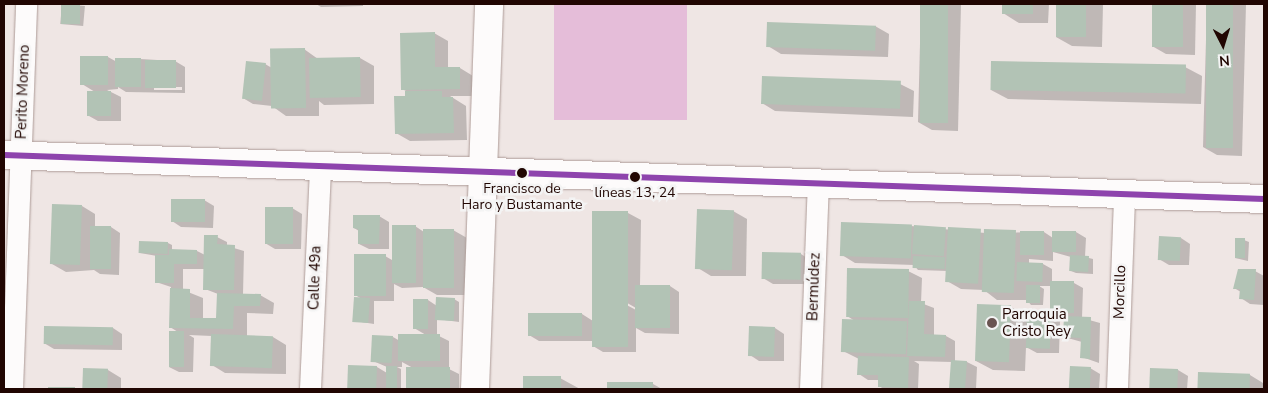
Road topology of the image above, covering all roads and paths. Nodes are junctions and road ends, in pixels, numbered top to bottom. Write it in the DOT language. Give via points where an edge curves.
graph roads {
  1 [pos="26,4"];
  2 [pos="489,4"];
  3 [pos="12,155"];
  4 [pos="320,167"];
  5 [pos="483,172"];
  6 [pos="818,184"];
  7 [pos="1124,195"];
  8 [pos="1264,199"];
  9 [pos="12,389"];
  10 [pos="310,389"];
  11 [pos="475,389"];
  12 [pos="810,389"];
  13 [pos="1117,389"];
  1 -- 3 [label="street, Perito Moreno"];
  2 -- 5 [label="main road"];
  3 -- 4 [label="main road"];
  3 -- 9 [label="street, Perito Moreno"];
  4 -- 5 [label="main road"];
  4 -- 10 [label="street, Calle 49a"];
  5 -- 6 [label="main road"];
  5 -- 11 [label="main road"];
  6 -- 7 [label="main road"];
  6 -- 12 [label="street, Bermúdez"];
  7 -- 8 [label="main road"];
  7 -- 13 [label="street, Morcillo"];
}
